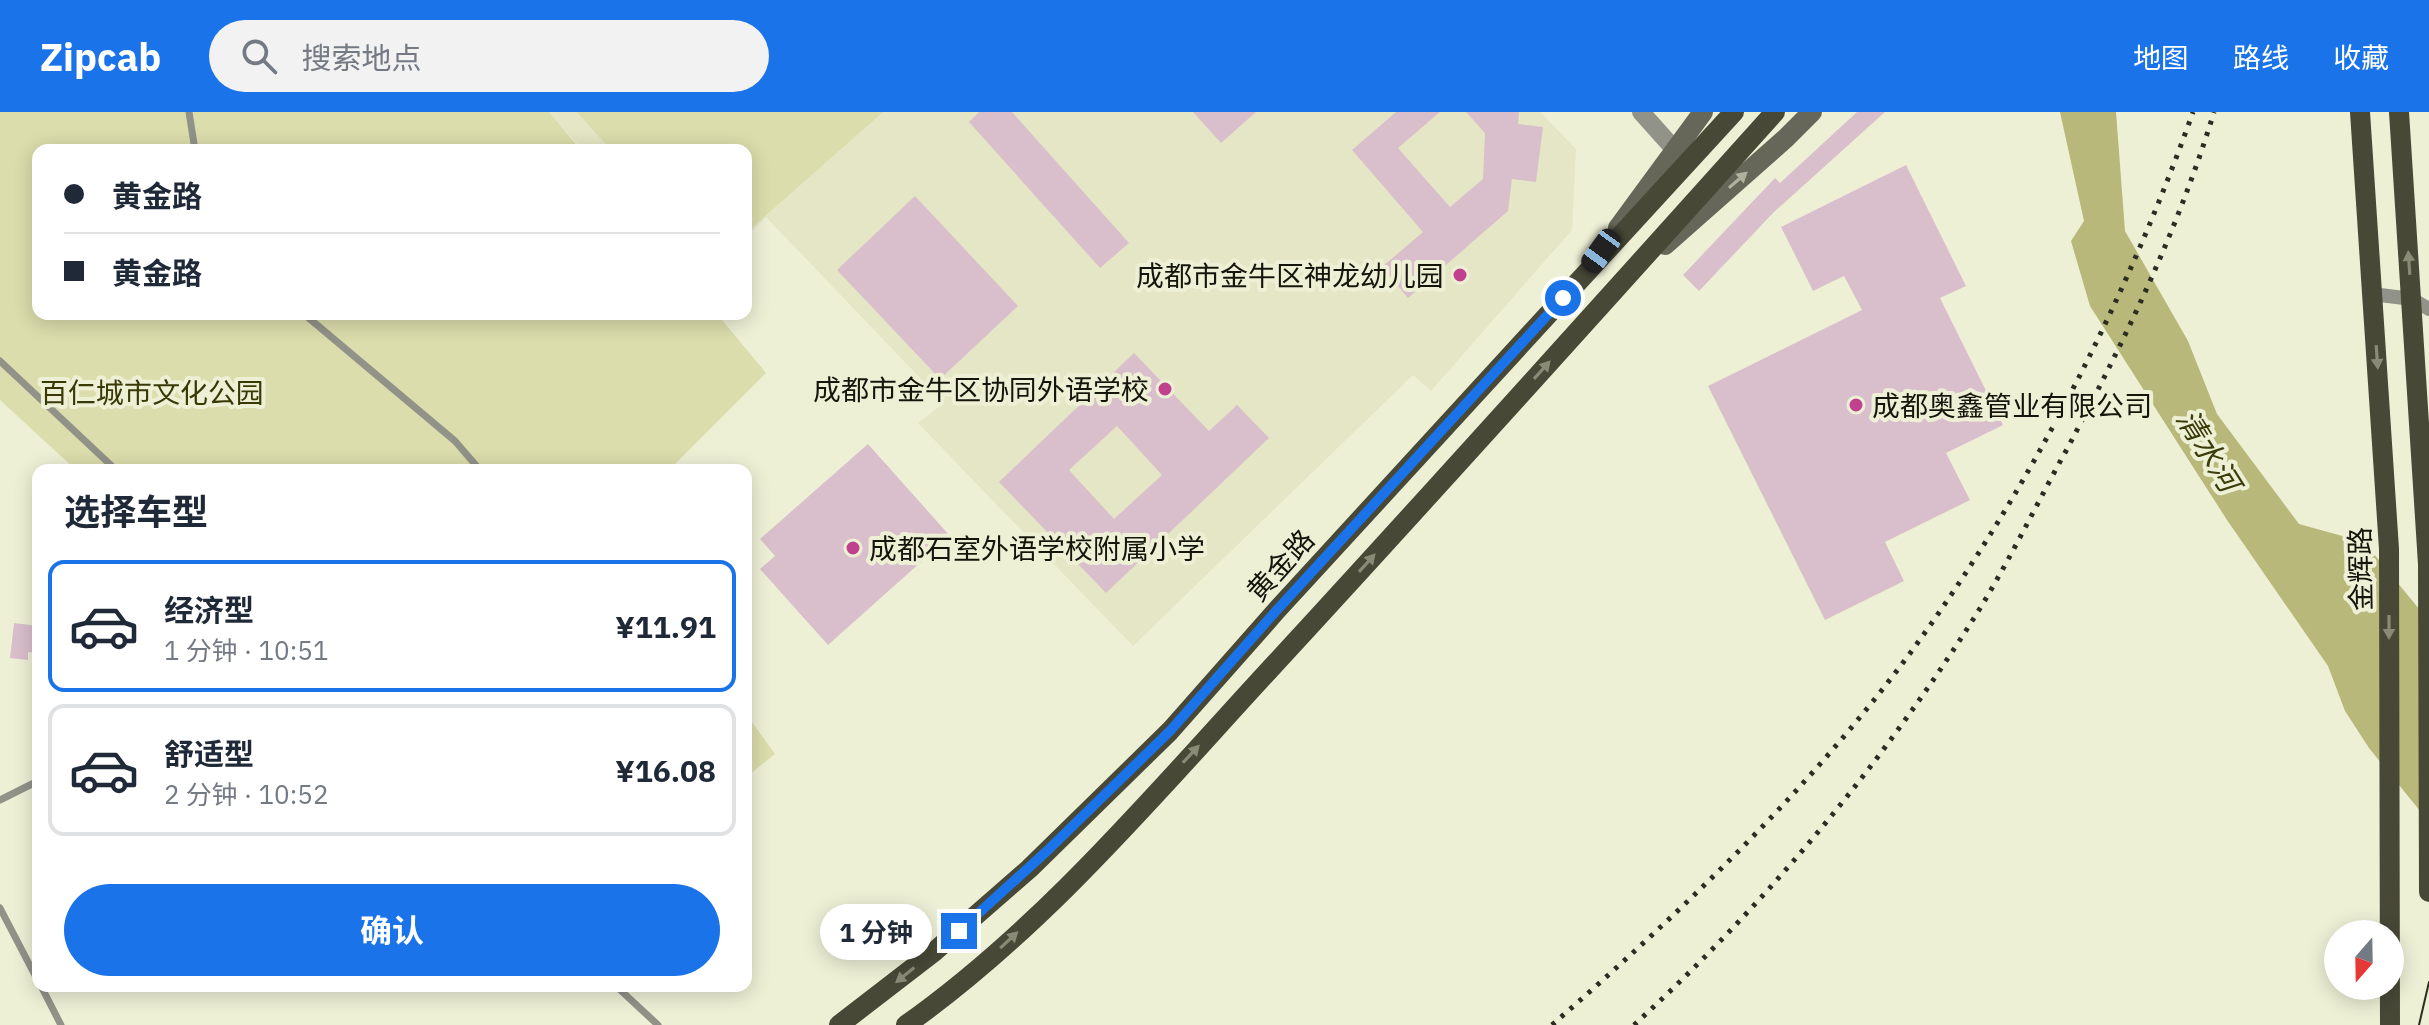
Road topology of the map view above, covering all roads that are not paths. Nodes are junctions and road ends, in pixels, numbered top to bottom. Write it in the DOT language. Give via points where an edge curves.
graph roads {
  1 [pos="189,112"];
  2 [pos="1641,112"];
  3 [pos="1734,112"];
  4 [pos="1775,112"];
  5 [pos="1812,112"];
  6 [pos="2360,112"];
  7 [pos="2399,112"];
  8 [pos="1696,115"];
  9 [pos="194,144"];
  10 [pos="1675,150"];
  11 [pos="1583,277"];
  12 [pos="1617,287"];
  13 [pos="2372,294"];
  14 [pos="2420,304"];
  15 [pos="311,320"];
  16 [pos="0,361"];
  17 [pos="110,464"];
  18 [pos="475,464"];
  19 [pos="2428,564"];
  20 [pos="32,784"];
  21 [pos="0,800"];
  22 [pos="2427,865"];
  23 [pos="2429,892"];
  24 [pos="0,908"];
  25 [pos="32,970"];
  26 [pos="43,992"];
  27 [pos="622,992"];
  28 [pos="61,1025"];
  29 [pos="658,1025"];
  30 [pos="839,1025"];
  31 [pos="906,1025"];
  32 [pos="2390,1025"];
  1 -- 9 [label="lane"];
  2 -- 10 [label="street"];
  3 -- 11 [label="main road, 黄金路"];
  4 -- 12 [label="main road"];
  12 -- 5 [label="main road, one-way"];
  6 -- 13 [label="main road, 金辉路"];
  14 -- 7 [label="main road, one-way"];
  8 -- 10 [label="main road"];
  10 -- 11 [label="main road"];
  11 -- 30 [label="main road, 黄金路, one-way" via="1170,731 994,900"];
  31 -- 12 [label="main road, one-way" via="1084,870"];
  13 -- 14 [label="street"];
  13 -- 32 [label="main road, 金辉路, one-way" via="2389,549"];
  14 -- 19 [label="main road"];
  15 -- 18 [label="lane" via="455,441"];
  16 -- 17 [label="lane"];
  19 -- 22 [label="main road"];
  20 -- 21 [label="lane"];
  22 -- 23 [label="main road"];
  24 -- 25 [label="lane"];
  26 -- 28 [label="lane"];
  27 -- 29 [label="lane"];
}
